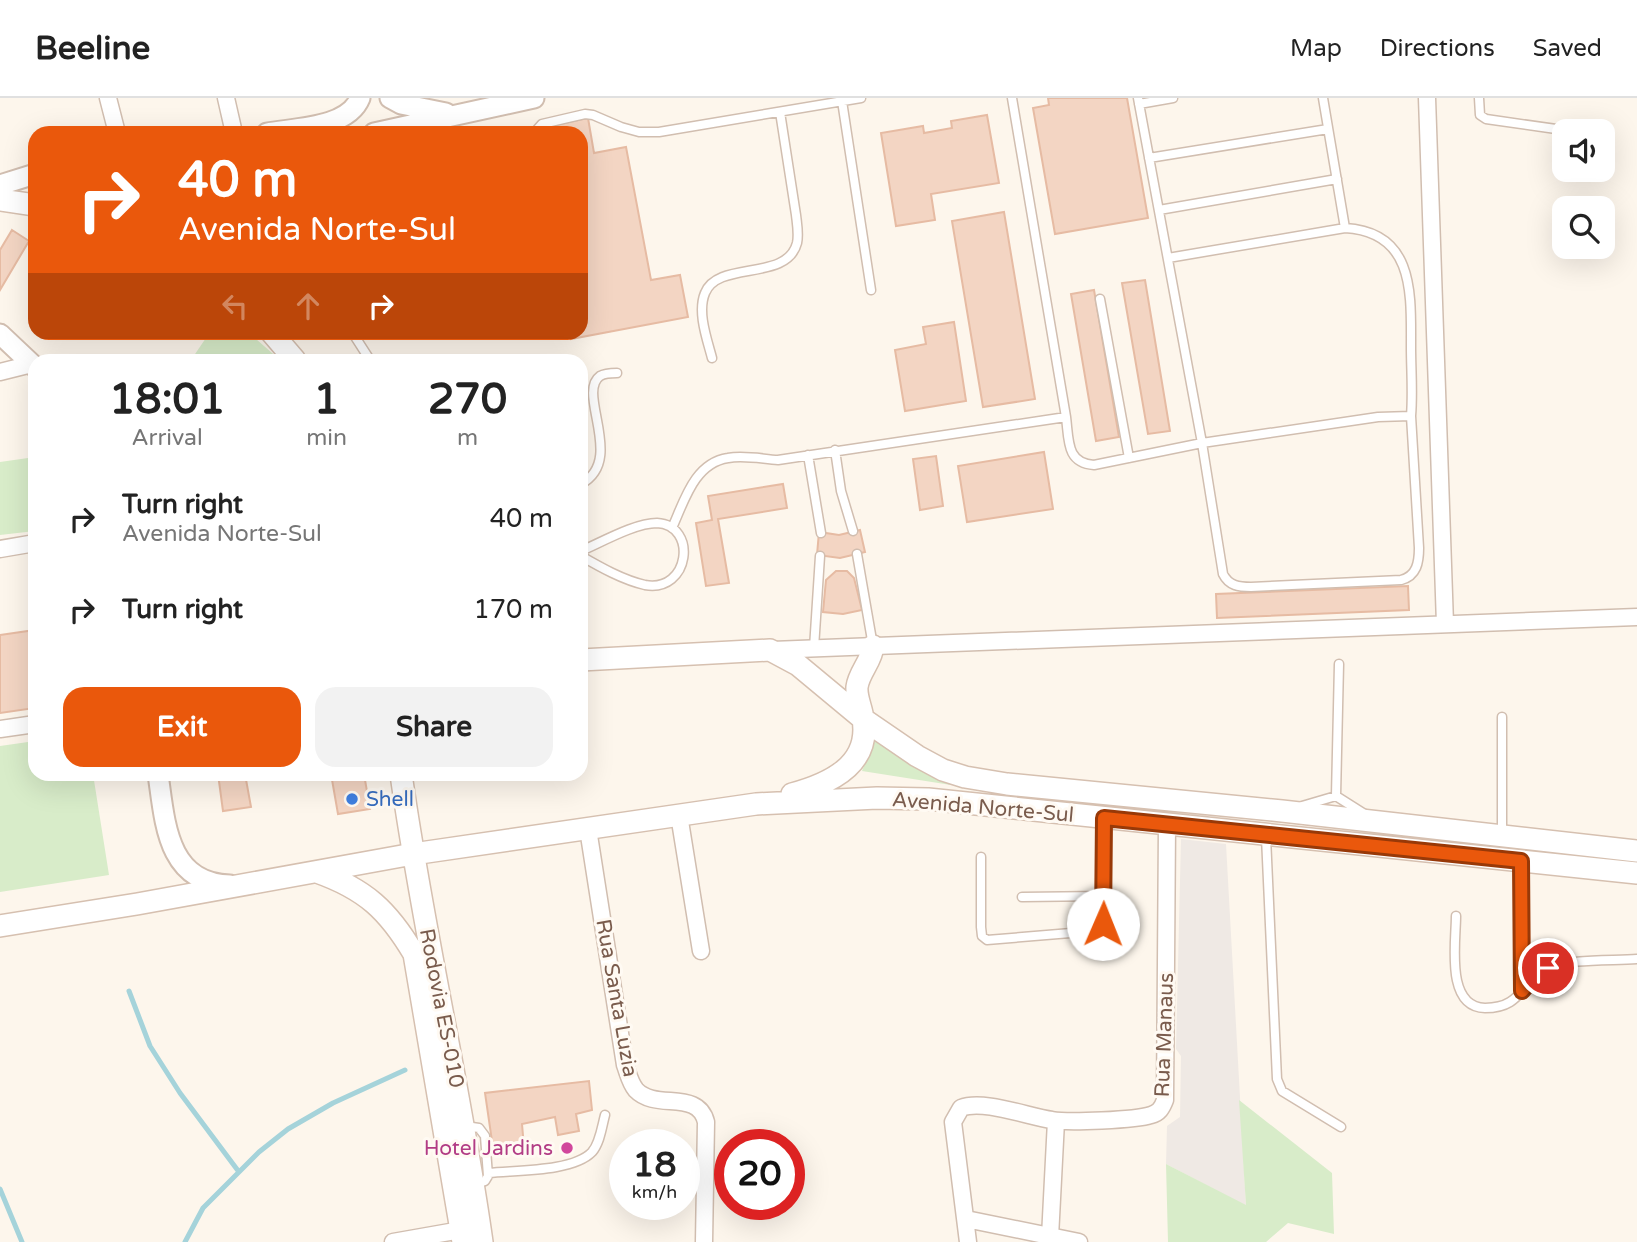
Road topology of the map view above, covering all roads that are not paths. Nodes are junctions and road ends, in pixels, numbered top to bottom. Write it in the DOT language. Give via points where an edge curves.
graph roads {
  1 [pos="108,98"];
  2 [pos="226,98"];
  3 [pos="360,98"];
  4 [pos="390,98"];
  5 [pos="534,98"];
  6 [pos="861,98"];
  7 [pos="1012,98"];
  8 [pos="1173,98"];
  9 [pos="1323,98"];
  10 [pos="1427,98"];
  11 [pos="1479,98"];
  12 [pos="842,101"];
  13 [pos="1138,101"];
  14 [pos="780,112"];
  15 [pos="456,115"];
  16 [pos="115,126"];
  17 [pos="232,126"];
  18 [pos="308,126"];
  19 [pos="406,126"];
  20 [pos="540,126"];
  21 [pos="1552,128"];
  22 [pos="1328,129"];
  23 [pos="1149,158"];
  24 [pos="28,176"];
  25 [pos="1337,179"];
  26 [pos="0,185"];
  27 [pos="0,200"];
  28 [pos="28,204"];
  29 [pos="1159,210"];
  30 [pos="1345,228"];
  31 [pos="1168,258"];
  32 [pos="871,290"];
  33 [pos="1100,299"];
  34 [pos="0,334"];
  35 [pos="278,340"];
  36 [pos="290,354"];
  37 [pos="712,358"];
  38 [pos="28,360"];
  39 [pos="28,366"];
  40 [pos="0,372"];
  41 [pos="617,373"];
  42 [pos="1411,416"];
  43 [pos="1066,417"];
  44 [pos="1202,443"];
  45 [pos="835,450"];
  46 [pos="808,455"];
  47 [pos="1129,458"];
  48 [pos="588,480"];
  49 [pos="672,528"];
  50 [pos="853,531"];
  51 [pos="821,533"];
  52 [pos="28,544"];
  53 [pos="0,549"];
  54 [pos="588,550"];
  55 [pos="857,554"];
  56 [pos="820,556"];
  57 [pos="588,557"];
  58 [pos="1637,617"];
  59 [pos="1446,624"];
  60 [pos="873,646"];
  61 [pos="814,648"];
  62 [pos="770,650"];
  63 [pos="588,660"];
  64 [pos="1339,664"];
  65 [pos="1502,717"];
  66 [pos="863,719"];
  67 [pos="28,725"];
  68 [pos="0,729"];
  69 [pos="159,781"];
  70 [pos="168,781"];
  71 [pos="388,781"];
  72 [pos="402,781"];
  73 [pos="1336,796"];
  74 [pos="162,802"];
  75 [pos="756,804"];
  76 [pos="1282,811"];
  77 [pos="407,814"];
  78 [pos="679,815"];
  79 [pos="1104,818"];
  80 [pos="1379,822"];
  81 [pos="1167,825"];
  82 [pos="588,829"];
  83 [pos="1266,834"];
  84 [pos="1502,836"];
  85 [pos="1637,851"];
  86 [pos="413,854"];
  87 [pos="981,857"];
  88 [pos="1521,861"];
  89 [pos="314,872"];
  90 [pos="1637,873"];
  91 [pos="242,885"];
  92 [pos="1103,896"];
  93 [pos="1022,897"];
  94 [pos="1456,916"];
  95 [pos="0,926"];
  96 [pos="701,951"];
  97 [pos="1637,959"];
  98 [pos="1522,991"];
  99 [pos="605,1115"];
  100 [pos="1056,1121"];
  101 [pos="1341,1127"];
  102 [pos="481,1179"];
  103 [pos="967,1219"];
  104 [pos="462,1236"];
  105 [pos="1050,1237"];
  106 [pos="393,1242"];
  107 [pos="482,1242"];
  108 [pos="704,1242"];
  109 [pos="968,1242"];
  110 [pos="1079,1242"];
  1 -- 16 [label="street"];
  2 -- 17 [label="street"];
  3 -- 18 [label="street" via="351,113 337,121"];
  4 -- 15 [label="street"];
  5 -- 15 [label="street"];
  6 -- 12 [label="lane"];
  7 -- 43 [label="lane"];
  8 -- 13 [label="lane"];
  9 -- 22 [label="lane"];
  10 -- 59 [label="street"];
  11 -- 21 [label="lane" via="1480,115 1486,119"];
  12 -- 14 [label="lane"];
  12 -- 32 [label="lane"];
  13 -- 23 [label="lane"];
  14 -- 20 [label="lane" via="651,132 585,114"];
  14 -- 37 [label="lane" via="798,230 796,247 773,265 711,284 705,293 703,318"];
  15 -- 19 [label="street"];
  22 -- 23 [label="lane"];
  22 -- 25 [label="lane"];
  23 -- 29 [label="lane"];
  24 -- 26 [label="street"];
  25 -- 29 [label="lane"];
  25 -- 30 [label="lane"];
  27 -- 28 [label="main road"];
  29 -- 31 [label="lane"];
  30 -- 31 [label="lane"];
  30 -- 42 [label="lane" via="1379,236 1395,251 1405,271 1412,297"];
  31 -- 44 [label="lane"];
  33 -- 47 [label="lane"];
  34 -- 38 [label="street"];
  35 -- 36 [label="main road"];
  39 -- 40 [label="street"];
  41 -- 48 [label="lane" via="604,374 596,382 600,460"];
  42 -- 44 [label="lane"];
  42 -- 44 [label="lane" via="1419,558 1415,571 1401,580 1251,587 1227,581"];
  43 -- 45 [label="lane"];
  43 -- 47 [label="lane" via="1071,450 1082,465"];
  44 -- 47 [label="lane"];
  45 -- 46 [label="lane"];
  45 -- 50 [label="lane"];
  46 -- 49 [label="lane" via="719,460 694,479"];
  46 -- 51 [label="lane"];
  49 -- 54 [label="lane" via="646,524"];
  49 -- 57 [label="lane" via="685,555 677,574 661,584 645,585"];
  52 -- 53 [label="street"];
  55 -- 60 [label="lane"];
  56 -- 61 [label="lane"];
  58 -- 59 [label="street"];
  59 -- 60 [label="street"];
  60 -- 61 [label="street"];
  60 -- 66 [label="main road" via="857,690"];
  61 -- 62 [label="street"];
  62 -- 63 [label="main road"];
  62 -- 66 [label="main road, Avenida Norte-Sul" via="798,666"];
  64 -- 73 [label="lane"];
  65 -- 84 [label="lane"];
  66 -- 75 [label="main road" via="859,754 846,771 811,788"];
  66 -- 76 [label="main road, Avenida Norte-Sul" via="917,756 965,777"];
  67 -- 68 [label="street"];
  69 -- 74 [label="street"];
  70 -- 74 [label="street"];
  71 -- 77 [label="main road" via="392,799"];
  72 -- 77 [label="main road, Rodovia ES-010"];
  73 -- 76 [label="lane"];
  73 -- 80 [label="lane"];
  74 -- 91 [label="street" via="170,840 188,872 206,882"];
  75 -- 78 [label="main road, Avenida Norte-Sul"];
  75 -- 79 [label="main road, Avenida Norte-Sul" via="928,799"];
  76 -- 80 [label="main road, Avenida Norte-Sul"];
  77 -- 86 [label="main road, Rodovia ES-010"];
  78 -- 82 [label="main road, Avenida Norte-Sul"];
  78 -- 96 [label="street"];
  79 -- 81 [label="main road, Avenida Norte-Sul"];
  79 -- 92 [label="lane"];
  80 -- 84 [label="main road, Avenida Norte-Sul"];
  81 -- 83 [label="main road, Avenida Norte-Sul"];
  81 -- 100 [label="street, Rua Manaus" via="1165,1100 1158,1112 1150,1115"];
  82 -- 86 [label="main road, Avenida Norte-Sul"];
  82 -- 108 [label="street, Rua Santa Luzia" via="625,1065 632,1084 646,1097 694,1104 704,1113"];
  83 -- 88 [label="main road, Avenida Norte-Sul"];
  83 -- 101 [label="lane" via="1277,1079 1282,1091"];
  84 -- 85 [label="main road, Avenida Norte-Sul"];
  86 -- 89 [label="main road, Avenida Norte-Sul"];
  86 -- 102 [label="main road, Rodovia ES-010" via="464,1126"];
  87 -- 92 [label="lane" via="981,928 986,940 1101,929"];
  88 -- 90 [label="main road, Avenida Norte-Sul"];
  88 -- 98 [label="lane"];
  89 -- 91 [label="main road, Avenida Norte-Sul"];
  89 -- 104 [label="main road, Rodovia ES-010" via="365,894 396,923 414,954"];
  91 -- 95 [label="main road, Avenida Norte-Sul"];
  92 -- 93 [label="lane"];
  94 -- 98 [label="lane" via="1455,981 1464,998 1478,1008 1496,1008"];
  97 -- 98 [label="lane" via="1548,968"];
  99 -- 102 [label="lane" via="592,1152 579,1161"];
  100 -- 103 [label="street, Rua Manaus" via="975,1105 961,1108 953,1122"];
  100 -- 105 [label="street"];
  102 -- 107 [label="main road, Rodovia ES-010"];
  103 -- 105 [label="street"];
  103 -- 109 [label="street"];
  104 -- 106 [label="street"];
  105 -- 110 [label="street"];
}
